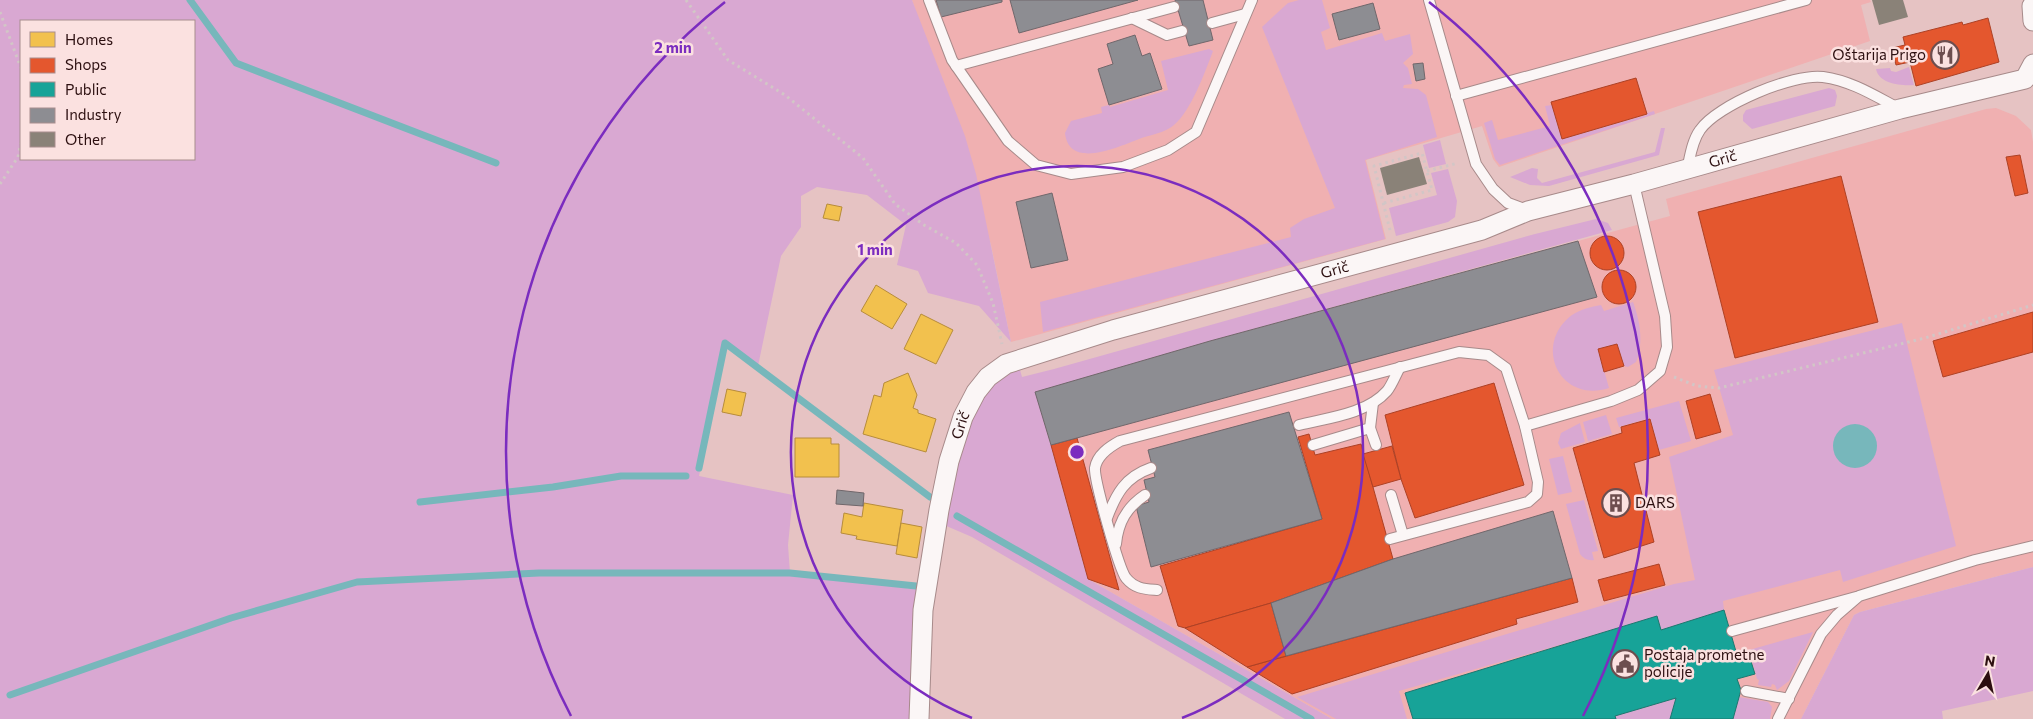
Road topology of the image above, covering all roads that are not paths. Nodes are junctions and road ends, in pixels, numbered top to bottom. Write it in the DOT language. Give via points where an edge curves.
graph roads {
  1 [pos="929,0"];
  2 [pos="1252,0"];
  3 [pos="1429,0"];
  4 [pos="1806,0"];
  5 [pos="1174,7"];
  6 [pos="1246,14"];
  7 [pos="1132,18"];
  8 [pos="1212,23"];
  9 [pos="1182,31"];
  10 [pos="956,66"];
  11 [pos="2030,77"];
  12 [pos="1456,96"];
  13 [pos="1900,109"];
  14 [pos="1687,170"];
  15 [pos="1634,184"];
  16 [pos="1528,211"];
  17 [pos="1400,367"];
  18 [pos="1373,403"];
  19 [pos="1299,425"];
  20 [pos="1525,426"];
  21 [pos="1370,428"];
  22 [pos="1314,445"];
  23 [pos="1376,445"];
  24 [pos="1151,468"];
  25 [pos="1145,495"];
  26 [pos="1391,495"];
  27 [pos="1108,518"];
  28 [pos="1403,535"];
  29 [pos="1390,539"];
  30 [pos="2033,546"];
  31 [pos="1115,550"];
  32 [pos="1157,590"];
  33 [pos="1859,596"];
  34 [pos="1732,631"];
  35 [pos="1746,691"];
  36 [pos="1789,699"];
  37 [pos="919,719"];
  38 [pos="1778,719"];
  1 -- 10 [label="lane"];
  2 -- 6 [label="lane"];
  3 -- 12 [label="lane"];
  4 -- 12 [label="lane"];
  5 -- 7 [label="lane"];
  6 -- 8 [label="lane"];
  6 -- 10 [label="lane" via="1196,132 1168,150 1122,167 1071,174 1036,165 1008,141"];
  7 -- 9 [label="lane" via="1167,35"];
  7 -- 10 [label="lane"];
  11 -- 13 [label="street, Grič"];
  12 -- 16 [label="lane" via="1474,158 1485,180 1508,203"];
  13 -- 14 [label="street, Grič"];
  13 -- 14 [label="lane" via="1850,83 1821,77 1808,78 1750,95 1708,120 1698,132"];
  14 -- 15 [label="street, Grič"];
  15 -- 16 [label="street, Grič"];
  15 -- 20 [label="lane" via="1665,316 1667,347 1660,371 1638,390"];
  16 -- 37 [label="street, Grič" via="1482,230 1114,330 1006,364 988,377 963,416 939,510 923,610"];
  17 -- 18 [label="lane" via="1388,390"];
  17 -- 20 [label="lane" via="1459,352 1488,355 1506,368"];
  17 -- 27 [label="lane" via="1120,441 1108,447 1095,467"];
  18 -- 19 [label="lane"];
  18 -- 21 [label="lane"];
  20 -- 28 [label="lane" via="1538,482 1537,494 1528,502"];
  21 -- 22 [label="lane"];
  21 -- 23 [label="lane"];
  24 -- 27 [label="lane" via="1139,472 1122,486 1114,498"];
  25 -- 31 [label="lane" via="1125,512"];
  26 -- 28 [label="lane"];
  27 -- 31 [label="lane"];
  28 -- 29 [label="lane"];
  30 -- 33 [label="lane" via="1975,560"];
  31 -- 32 [label="lane" via="1126,578 1138,588"];
  33 -- 34 [label="lane"];
  33 -- 36 [label="lane" via="1821,634"];
  35 -- 36 [label="lane"];
  36 -- 38 [label="lane"];
}
